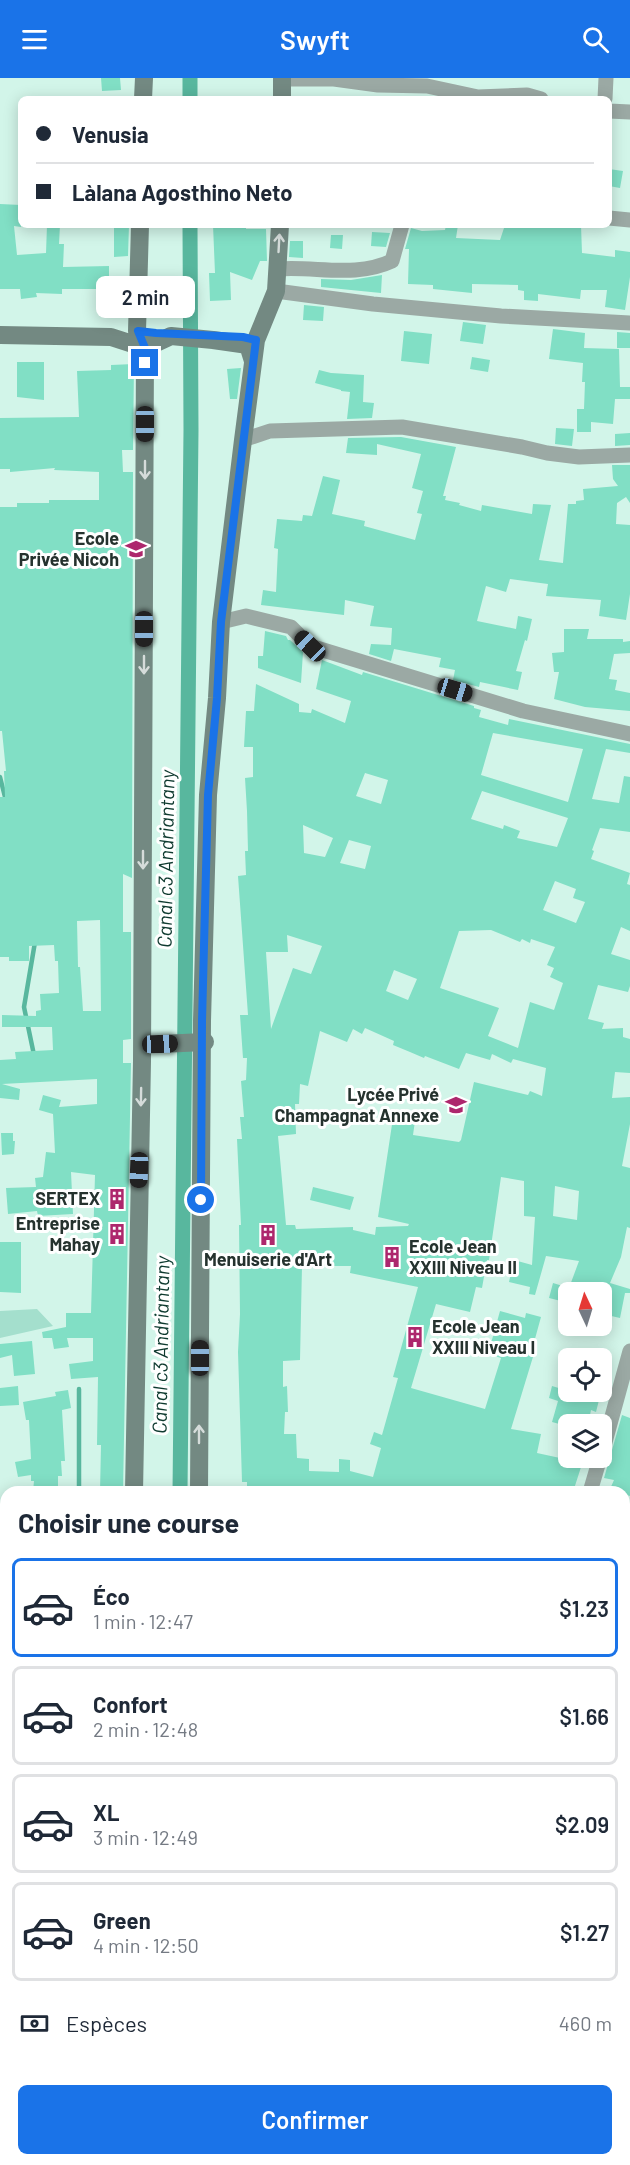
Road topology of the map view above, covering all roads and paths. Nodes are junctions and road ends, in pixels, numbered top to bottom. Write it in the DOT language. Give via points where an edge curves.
graph roads {
  1 [pos="144,78"];
  2 [pos="282,78"];
  3 [pos="606,78"];
  4 [pos="143,96"];
  5 [pos="282,96"];
  6 [pos="473,96"];
  7 [pos="502,96"];
  8 [pos="530,96"];
  9 [pos="605,96"];
  10 [pos="612,111"];
  11 [pos="630,112"];
  12 [pos="612,218"];
  13 [pos="630,220"];
  14 [pos="140,228"];
  15 [pos="280,228"];
  16 [pos="401,228"];
  17 [pos="278,269"];
  18 [pos="276,291"];
  19 [pos="630,323"];
  20 [pos="0,327"];
  21 [pos="138,331"];
  22 [pos="0,335"];
  23 [pos="164,335"];
  24 [pos="206,337"];
  25 [pos="256,340"];
  26 [pos="145,348"];
  27 [pos="253,361"];
  28 [pos="243,440"];
  29 [pos="630,456"];
  30 [pos="221,622"];
  31 [pos="630,734"];
  32 [pos="141,1061"];
  33 [pos="202,1061"];
  34 [pos="630,1351"];
  35 [pos="612,1417"];
  36 [pos="597,1468"];
  37 [pos="134,1486"];
  38 [pos="199,1486"];
  39 [pos="592,1486"];
  1 -- 4 [label="main road"];
  2 -- 5 [label="main road"];
  2 -- 6 [label="street" via="427,86"];
  3 -- 9 [label="street"];
  7 -- 8 [label="street"];
  10 -- 11 [label="street"];
  12 -- 13 [label="street"];
  14 -- 21 [label="main road"];
  17 -- 15 [label="main road, one-way"];
  16 -- 17 [label="street" via="392,261 381,266 354,270"];
  17 -- 18 [label="main road"];
  18 -- 19 [label="street" via="478,314"];
  18 -- 25 [label="main road"];
  20 -- 21 [label="main road"];
  21 -- 23 [label="main road"];
  21 -- 26 [label="main road"];
  22 -- 26 [label="main road" via="111,337"];
  23 -- 24 [label="main road"];
  23 -- 26 [label="main road"];
  24 -- 25 [label="main road"];
  24 -- 27 [label="main road" via="248,345"];
  25 -- 27 [label="main road"];
  26 -- 32 [label="main road, one-way"];
  27 -- 28 [label="main road"];
  28 -- 29 [label="street" via="270,430 402,427 579,457"];
  28 -- 30 [label="main road"];
  30 -- 31 [label="street" via="246,616 291,627 310,646 321,650 524,711"];
  30 -- 33 [label="main road" via="208,795"];
  32 -- 33 [label="main road, bridge" via="160,1044 205,1042 210,1044"];
  32 -- 37 [label="main road, one-way"];
  38 -- 33 [label="main road, one-way"];
  34 -- 35 [label="street"];
  36 -- 39 [label="street"];
}
